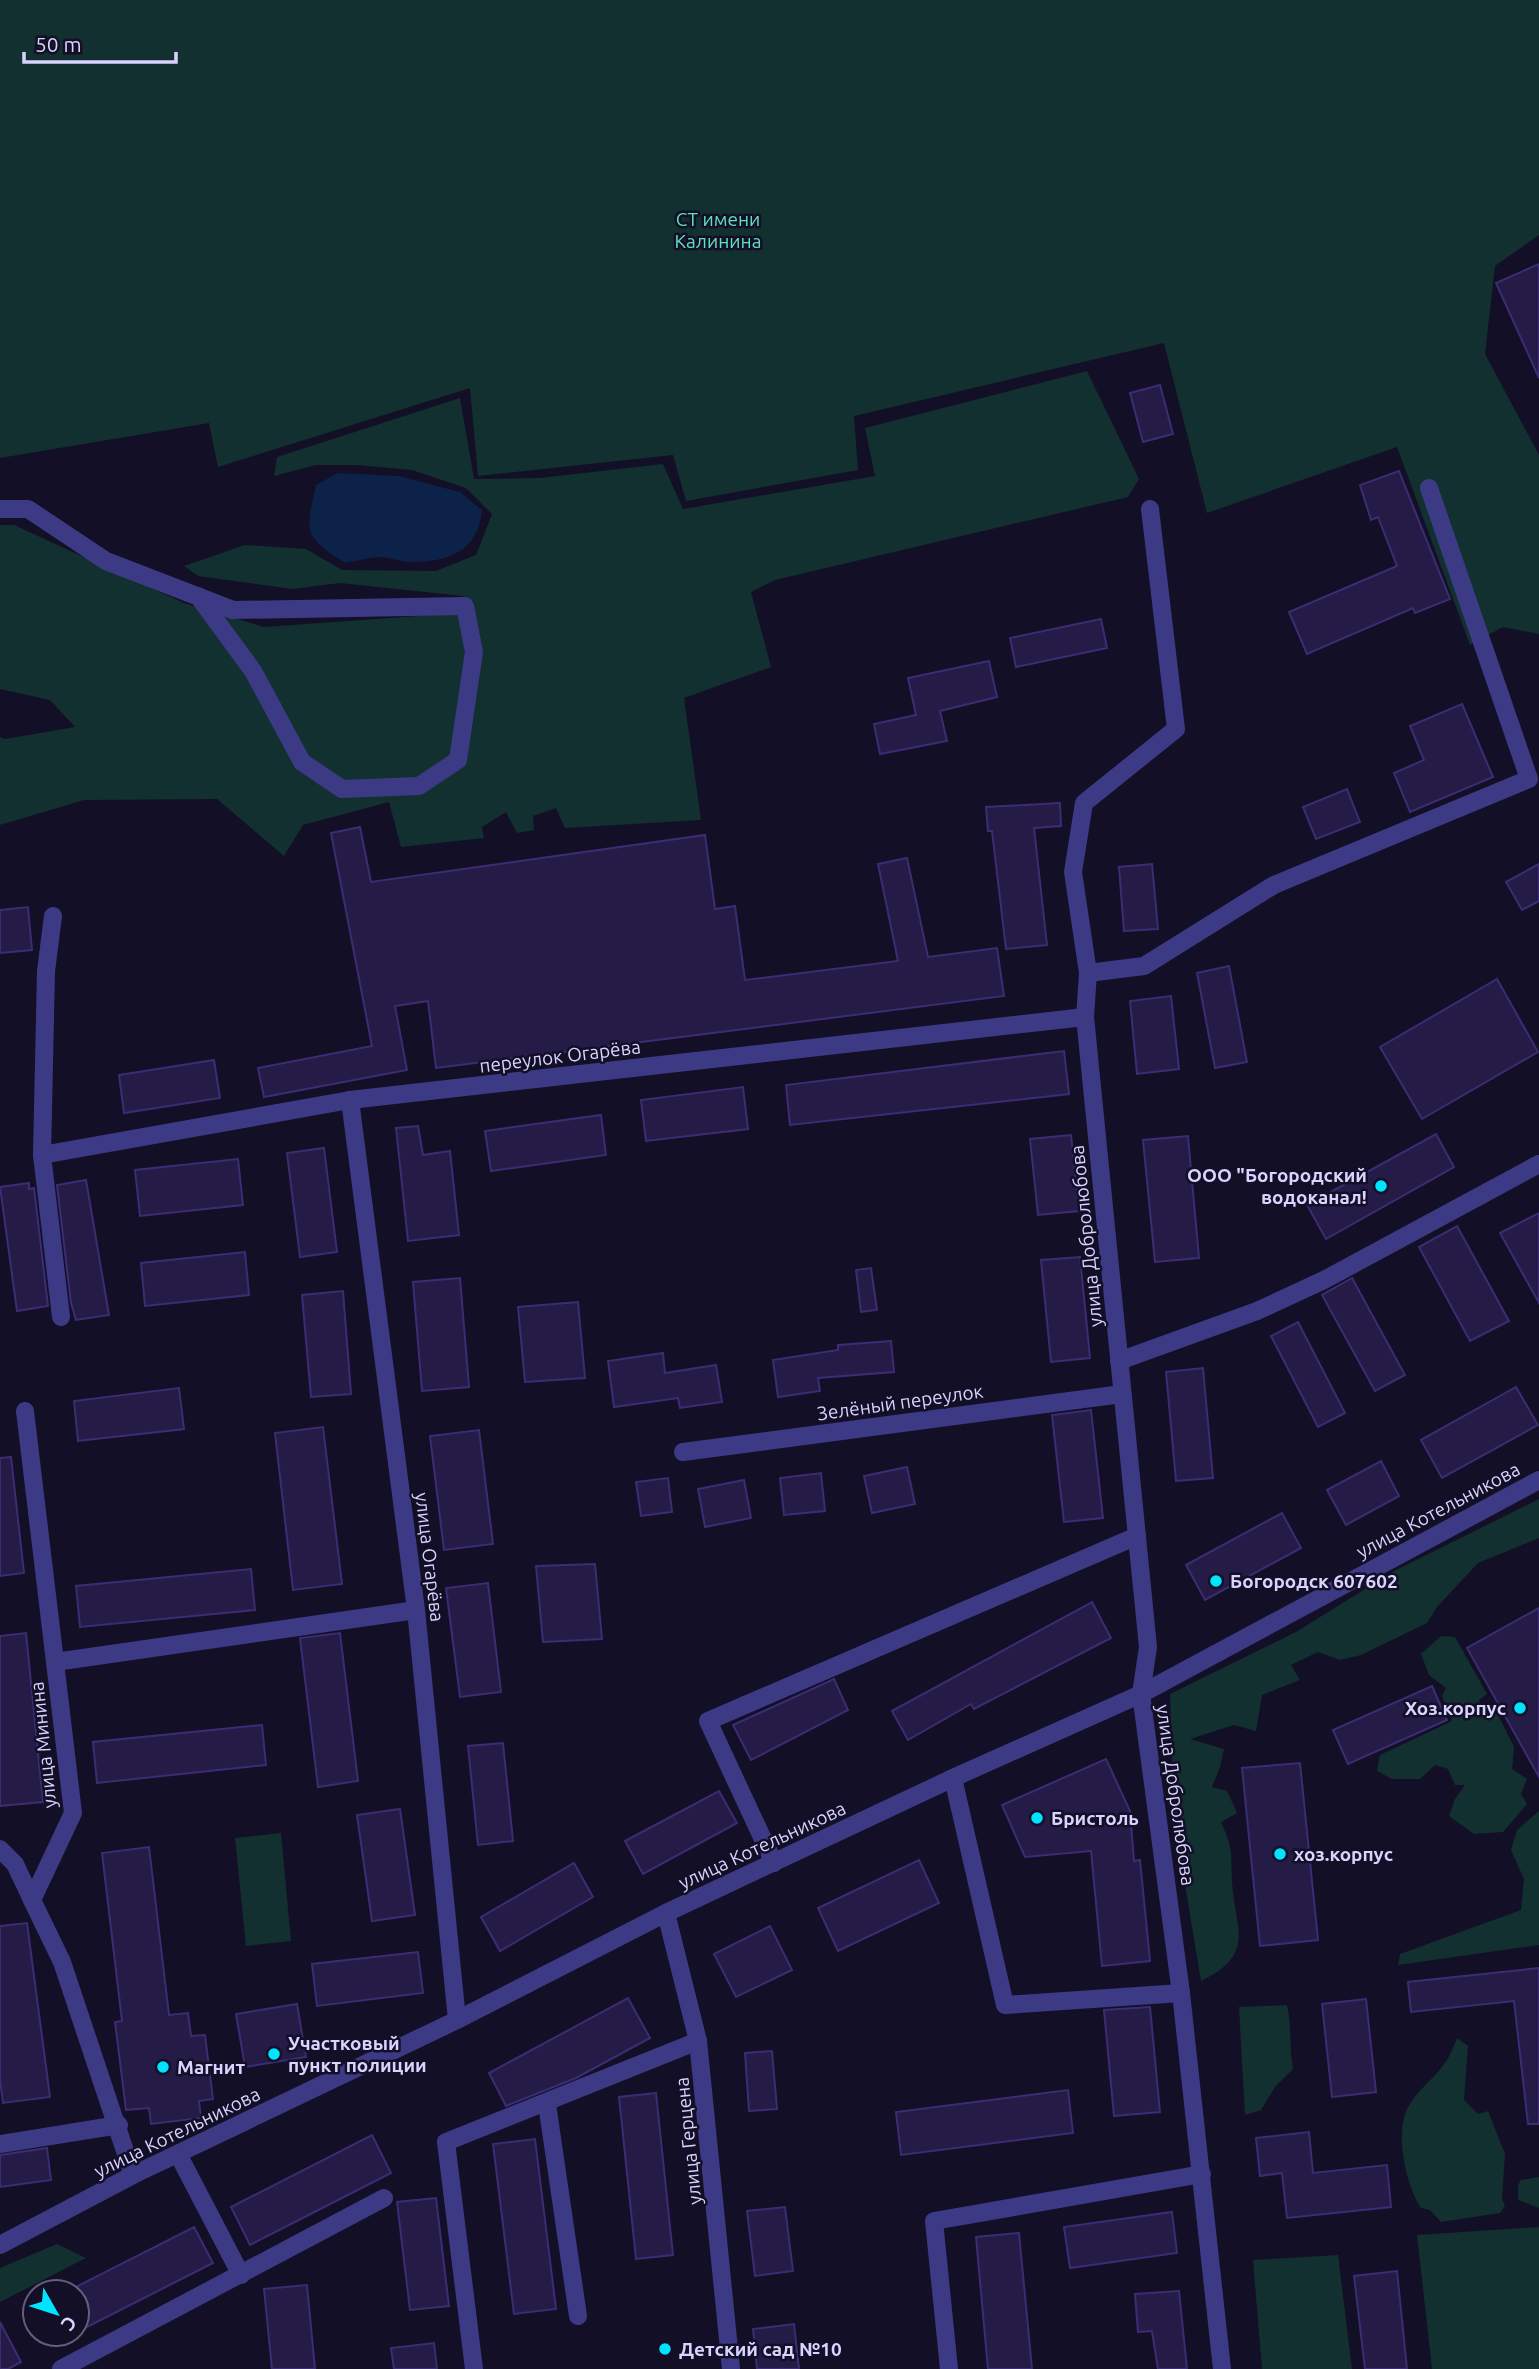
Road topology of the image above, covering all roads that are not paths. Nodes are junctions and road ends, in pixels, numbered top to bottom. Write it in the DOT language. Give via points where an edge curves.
graph roads {
  1 [pos="1429,488"];
  2 [pos="0,509"];
  3 [pos="1150,509"];
  4 [pos="198,596"];
  5 [pos="53,916"];
  6 [pos="1087,972"];
  7 [pos="1085,1017"];
  8 [pos="350,1101"];
  9 [pos="42,1154"];
  10 [pos="1539,1164"];
  11 [pos="61,1317"];
  12 [pos="1119,1361"];
  13 [pos="1122,1394"];
  14 [pos="25,1411"];
  15 [pos="683,1452"];
  16 [pos="1539,1480"];
  17 [pos="1137,1535"];
  18 [pos="416,1610"];
  19 [pos="55,1662"];
  20 [pos="1141,1694"];
  21 [pos="953,1777"];
  22 [pos="0,1849"];
  23 [pos="774,1863"];
  24 [pos="32,1900"];
  25 [pos="666,1913"];
  26 [pos="1181,1993"];
  27 [pos="457,2020"];
  28 [pos="698,2041"];
  29 [pos="547,2104"];
  30 [pos="119,2125"];
  31 [pos="0,2144"];
  32 [pos="178,2154"];
  33 [pos="1202,2174"];
  34 [pos="133,2175"];
  35 [pos="383,2198"];
  36 [pos="0,2245"];
  37 [pos="241,2275"];
  38 [pos="578,2316"];
  39 [pos="61,2369"];
  40 [pos="474,2369"];
  41 [pos="731,2369"];
  42 [pos="949,2369"];
  43 [pos="1222,2369"];
  1 -- 6 [label="street" via="1529,779 1274,885 1144,966"];
  2 -- 4 [label="street" via="28,509 106,561"];
  3 -- 6 [label="street, улица Добролюбова" via="1176,729 1084,803 1073,872"];
  4 -- 4 [label="street" via="233,610 465,606 474,652 458,760 419,786 342,789 302,762 253,671"];
  5 -- 9 [label="street" via="46,971"];
  6 -- 7 [label="street, улица Добролюбова"];
  7 -- 8 [label="street, переулок Огарёва"];
  7 -- 12 [label="street, улица Добролюбова"];
  8 -- 9 [label="street, переулок Огарёва"];
  8 -- 18 [label="street, улица Огарёва"];
  9 -- 11 [label="street"];
  10 -- 12 [label="street" via="1324,1280 1257,1311"];
  12 -- 13 [label="street, улица Добролюбова"];
  13 -- 15 [label="street, Зелёный переулок"];
  13 -- 17 [label="street, улица Добролюбова"];
  14 -- 19 [label="street, улица Минина"];
  16 -- 20 [label="street, улица Котельникова"];
  17 -- 20 [label="street, улица Добролюбова" via="1148,1647"];
  17 -- 23 [label="street" via="708,1721"];
  18 -- 19 [label="street"];
  18 -- 27 [label="street, улица Огарёва"];
  19 -- 24 [label="street, улица Минина" via="73,1813"];
  20 -- 21 [label="street, улица Котельникова"];
  20 -- 26 [label="street, улица Добролюбова"];
  21 -- 23 [label="street, улица Котельникова"];
  21 -- 26 [label="street" via="1005,2005"];
  22 -- 24 [label="street" via="15,1864"];
  23 -- 25 [label="street, улица Котельникова"];
  24 -- 30 [label="street" via="62,1962"];
  25 -- 27 [label="street, улица Котельникова"];
  25 -- 28 [label="street, улица Герцена"];
  26 -- 33 [label="street, улица Добролюбова"];
  27 -- 32 [label="street, улица Котельникова"];
  28 -- 29 [label="street"];
  28 -- 41 [label="street, улица Герцена"];
  29 -- 38 [label="street"];
  29 -- 40 [label="street" via="446,2142"];
  30 -- 31 [label="street"];
  30 -- 34 [label="street"];
  32 -- 34 [label="street, улица Котельникова"];
  32 -- 37 [label="street"];
  33 -- 42 [label="street" via="934,2221"];
  33 -- 43 [label="street, улица Добролюбова"];
  34 -- 36 [label="street, улица Котельникова"];
  35 -- 37 [label="street"];
  37 -- 39 [label="street"];
}
